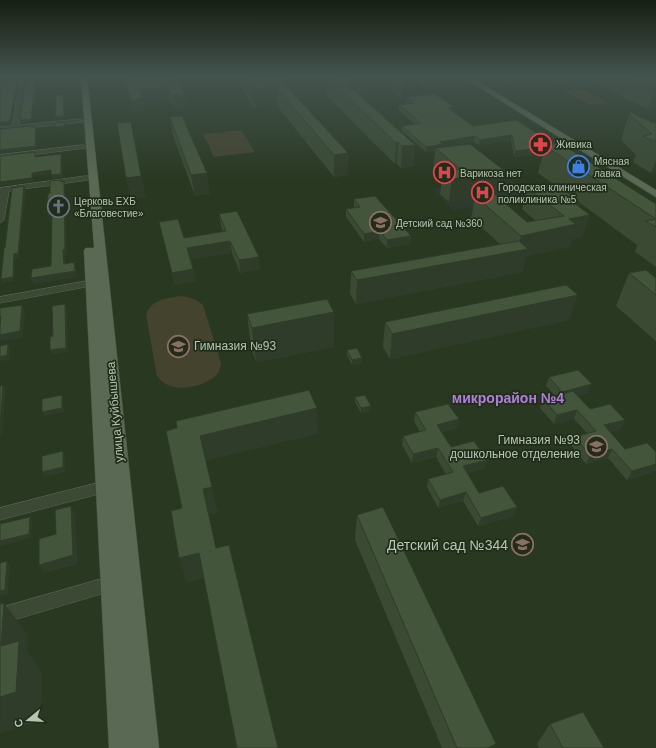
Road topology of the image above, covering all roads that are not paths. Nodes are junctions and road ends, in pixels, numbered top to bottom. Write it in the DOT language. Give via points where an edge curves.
graph roads {
  1 [pos="18,111"];
  2 [pos="84,111"];
  3 [pos="521,111"];
  4 [pos="530,111"];
  5 [pos="85,120"];
  6 [pos="15,128"];
  7 [pos="0,129"];
  8 [pos="87,146"];
  9 [pos="0,157"];
  10 [pos="89,178"];
  11 [pos="656,187"];
  12 [pos="3,189"];
  13 [pos="656,194"];
  14 [pos="0,220"];
  15 [pos="98,282"];
  16 [pos="0,300"];
  17 [pos="114,485"];
  18 [pos="0,514"];
  19 [pos="112,584"];
  20 [pos="0,616"];
  21 [pos="122,748"];
  22 [pos="146,748"];
  1 -- 6 [label="street"];
  2 -- 5 [label="main road, улица Куйбышева"];
  3 -- 13 [label="main road"];
  4 -- 11 [label="main road"];
  5 -- 6 [label="street"];
  5 -- 8 [label="main road, улица Куйбышева"];
  6 -- 7 [label="street"];
  8 -- 9 [label="street"];
  8 -- 10 [label="main road, улица Куйбышева"];
  10 -- 12 [label="street"];
  10 -- 15 [label="main road, улица Куйбышева"];
  12 -- 14 [label="street"];
  15 -- 16 [label="street"];
  15 -- 17 [label="main road, улица Куйбышева"];
  17 -- 18 [label="street"];
  17 -- 19 [label="main road, улица Куйбышева"];
  17 -- 22 [label="main road, улица Куйбышева"];
  19 -- 20 [label="street"];
  19 -- 21 [label="main road, улица Куйбышева"];
}
